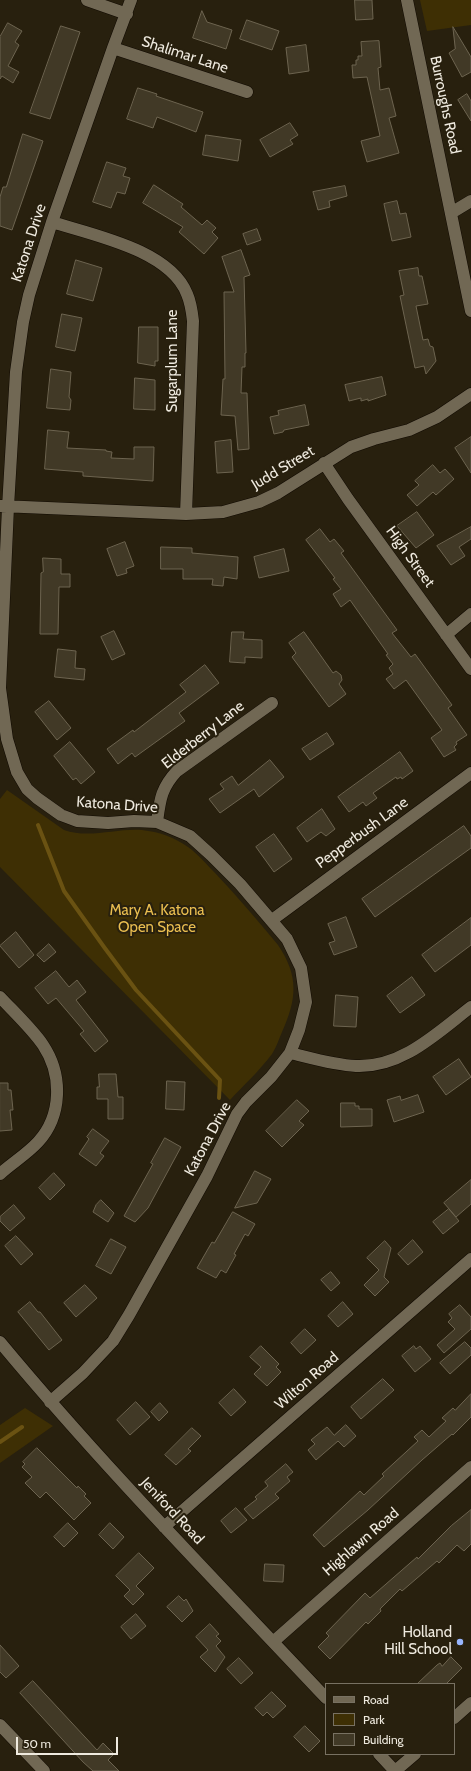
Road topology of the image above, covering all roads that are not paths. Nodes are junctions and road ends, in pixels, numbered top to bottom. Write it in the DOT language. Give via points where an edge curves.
graph roads {
  1 [pos="87,0"];
  2 [pos="132,0"];
  3 [pos="407,0"];
  4 [pos="127,14"];
  5 [pos="113,48"];
  6 [pos="247,92"];
  7 [pos="471,201"];
  8 [pos="451,213"];
  9 [pos="52,222"];
  10 [pos="471,311"];
  11 [pos="471,394"];
  12 [pos="324,463"];
  13 [pos="4,506"];
  14 [pos="186,514"];
  15 [pos="471,614"];
  16 [pos="446,635"];
  17 [pos="471,669"];
  18 [pos="0,688"];
  19 [pos="272,703"];
  20 [pos="471,773"];
  21 [pos="157,822"];
  22 [pos="272,920"];
  23 [pos="0,997"];
  24 [pos="471,1007"];
  25 [pos="290,1053"];
  26 [pos="0,1174"];
  27 [pos="471,1259"];
  28 [pos="0,1342"];
  29 [pos="50,1402"];
  30 [pos="471,1467"];
  31 [pos="164,1527"];
  32 [pos="273,1642"];
  33 [pos="325,1697"];
  34 [pos="471,1703"];
  35 [pos="455,1717"];
  36 [pos="0,1725"];
  37 [pos="380,1755"];
  38 [pos="414,1755"];
  39 [pos="44,1771"];
  40 [pos="395,1771"];
  1 -- 4 [label="street"];
  2 -- 4 [label="street, Katona Drive"];
  3 -- 8 [label="street, Burroughs Road"];
  4 -- 5 [label="street, Katona Drive"];
  5 -- 6 [label="street, Shalimar Lane"];
  5 -- 9 [label="street, Katona Drive"];
  7 -- 8 [label="street"];
  8 -- 10 [label="street, Burroughs Road"];
  9 -- 13 [label="street, Katona Drive" via="23,322"];
  9 -- 14 [label="street, Sugarplum Lane" via="138,249 170,271 188,294 193,321"];
  11 -- 12 [label="street, Judd Street" via="437,417 409,430 362,442"];
  12 -- 14 [label="street, Judd Street" via="278,493 259,502 223,512"];
  12 -- 16 [label="street, High Street"];
  13 -- 14 [label="street, Judd Street"];
  13 -- 18 [label="street, Katona Drive"];
  15 -- 16 [label="street"];
  16 -- 17 [label="street, High Street"];
  18 -- 21 [label="street, Katona Drive" via="11,755 27,789 37,798 60,815 77,821"];
  19 -- 21 [label="street, Elderberry Lane" via="177,771 162,792"];
  20 -- 22 [label="street, Pepperbush Lane"];
  21 -- 22 [label="street, Katona Drive" via="190,836 240,884"];
  22 -- 25 [label="street, Katona Drive" via="296,953 302,968 306,1002 304,1017"];
  23 -- 26 [label="street" via="43,1045 58,1083 52,1120 38,1142"];
  24 -- 25 [label="street" via="425,1043 402,1057 386,1062 356,1066"];
  25 -- 29 [label="street, Katona Drive" via="271,1078 251,1096 237,1114 207,1176 113,1341"];
  27 -- 31 [label="street, Wilton Road"];
  28 -- 29 [label="street, Jeniford Road"];
  29 -- 31 [label="street, Jeniford Road"];
  30 -- 32 [label="street, Highlawn Road"];
  31 -- 32 [label="street, Jeniford Road"];
  32 -- 33 [label="street, Jeniford Road"];
  34 -- 35 [label="street"];
  36 -- 39 [label="street"];
  37 -- 40 [label="street"];
  38 -- 40 [label="street"];
}
